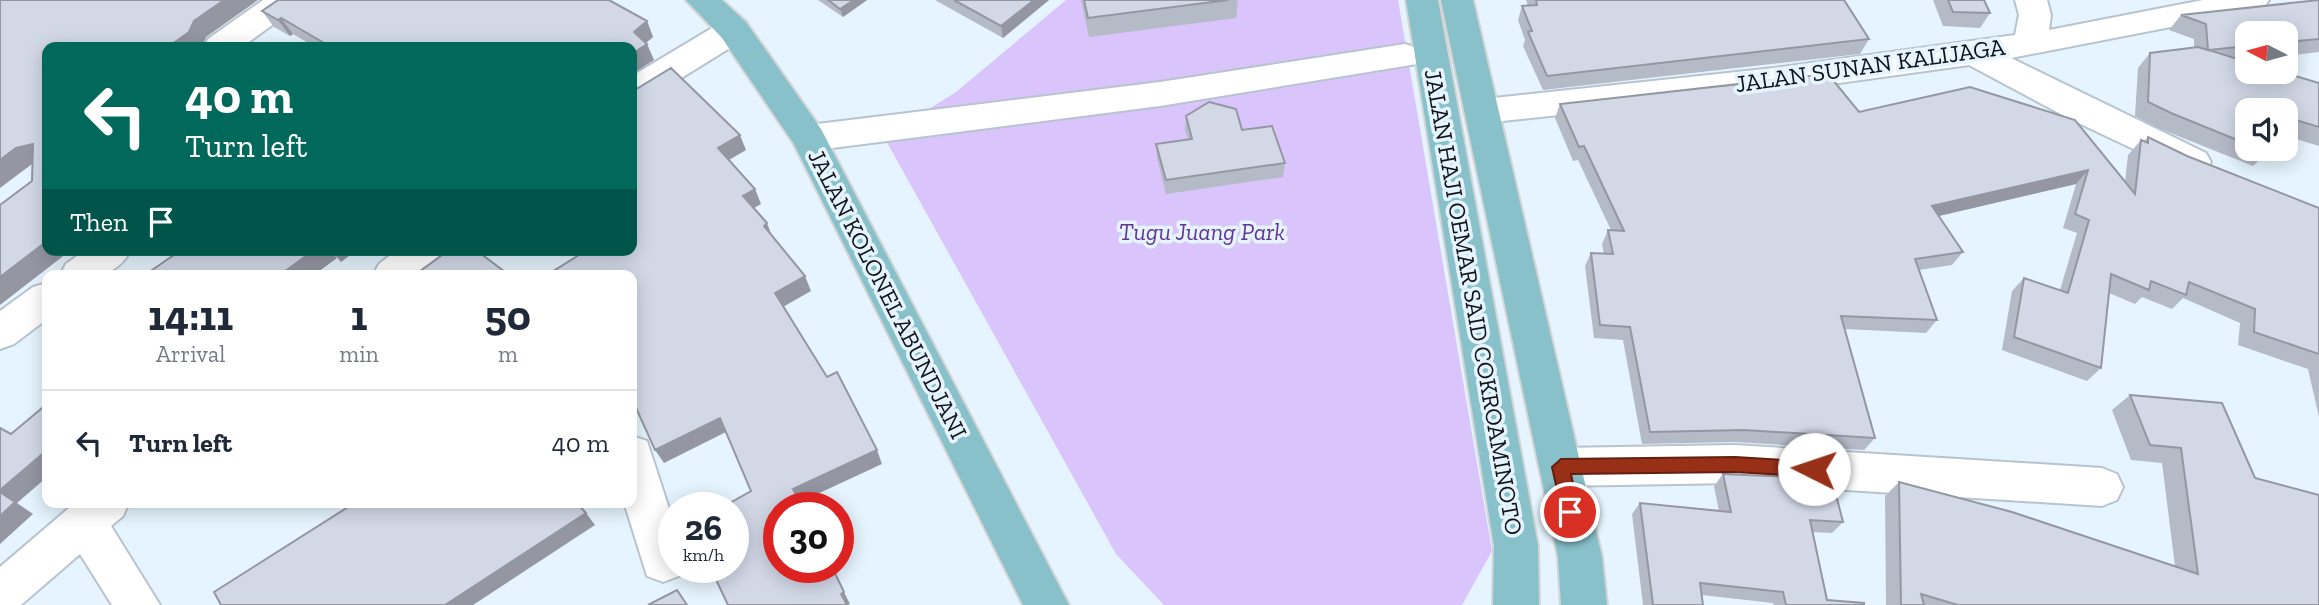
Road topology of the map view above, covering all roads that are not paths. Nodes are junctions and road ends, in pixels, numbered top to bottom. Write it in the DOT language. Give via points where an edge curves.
graph roads {
  1 [pos="285,0"];
  2 [pos="702,0"];
  3 [pos="1422,0"];
  4 [pos="1457,0"];
  5 [pos="2031,0"];
  6 [pos="2253,0"];
  7 [pos="734,30"];
  8 [pos="227,42"];
  9 [pos="2030,42"];
  10 [pos="1975,54"];
  11 [pos="1405,56"];
  12 [pos="637,89"];
  13 [pos="1484,111"];
  14 [pos="808,138"];
  15 [pos="2228,175"];
  16 [pos="104,256"];
  17 [pos="416,256"];
  18 [pos="86,270"];
  19 [pos="398,270"];
  20 [pos="42,302"];
  21 [pos="0,333"];
  22 [pos="1561,467"];
  23 [pos="637,471"];
  24 [pos="2102,487"];
  25 [pos="97,513"];
  26 [pos="658,545"];
  27 [pos="0,595"];
  28 [pos="137,605"];
  29 [pos="1046,605"];
  30 [pos="1516,605"];
  31 [pos="1584,605"];
  1 -- 8 [label="street"];
  2 -- 7 [label="main road, JALAN KOLONEL ABUNDJANI"];
  3 -- 30 [label="main road, JALAN HAJI OEMAR SAID COKROAMINOTO" via="1516,546"];
  4 -- 13 [label="main road, JALAN HAJI OEMAR SAID COKROAMINOTO"];
  5 -- 9 [label="street" via="2035,15"];
  6 -- 9 [label="street, JALAN SUNAN KALIJAGA" via="2134,28"];
  7 -- 12 [label="street"];
  7 -- 14 [label="main road, JALAN KOLONEL ABUNDJANI"];
  9 -- 10 [label="street, JALAN SUNAN KALIJAGA"];
  10 -- 13 [label="street, JALAN SUNAN KALIJAGA"];
  10 -- 15 [label="street" via="2082,110"];
  11 -- 14 [label="street" via="1160,94"];
  13 -- 22 [label="main road, JALAN HAJI OEMAR SAID COKROAMINOTO"];
  14 -- 29 [label="main road, JALAN KOLONEL ABUNDJANI"];
  16 -- 18 [label="street"];
  17 -- 19 [label="street"];
  20 -- 21 [label="street"];
  22 -- 24 [label="street" via="1735,464"];
  22 -- 31 [label="main road, JALAN HAJI OEMAR SAID COKROAMINOTO" via="1580,557"];
  23 -- 26 [label="street"];
  25 -- 27 [label="street"];
  25 -- 28 [label="street"];
}
